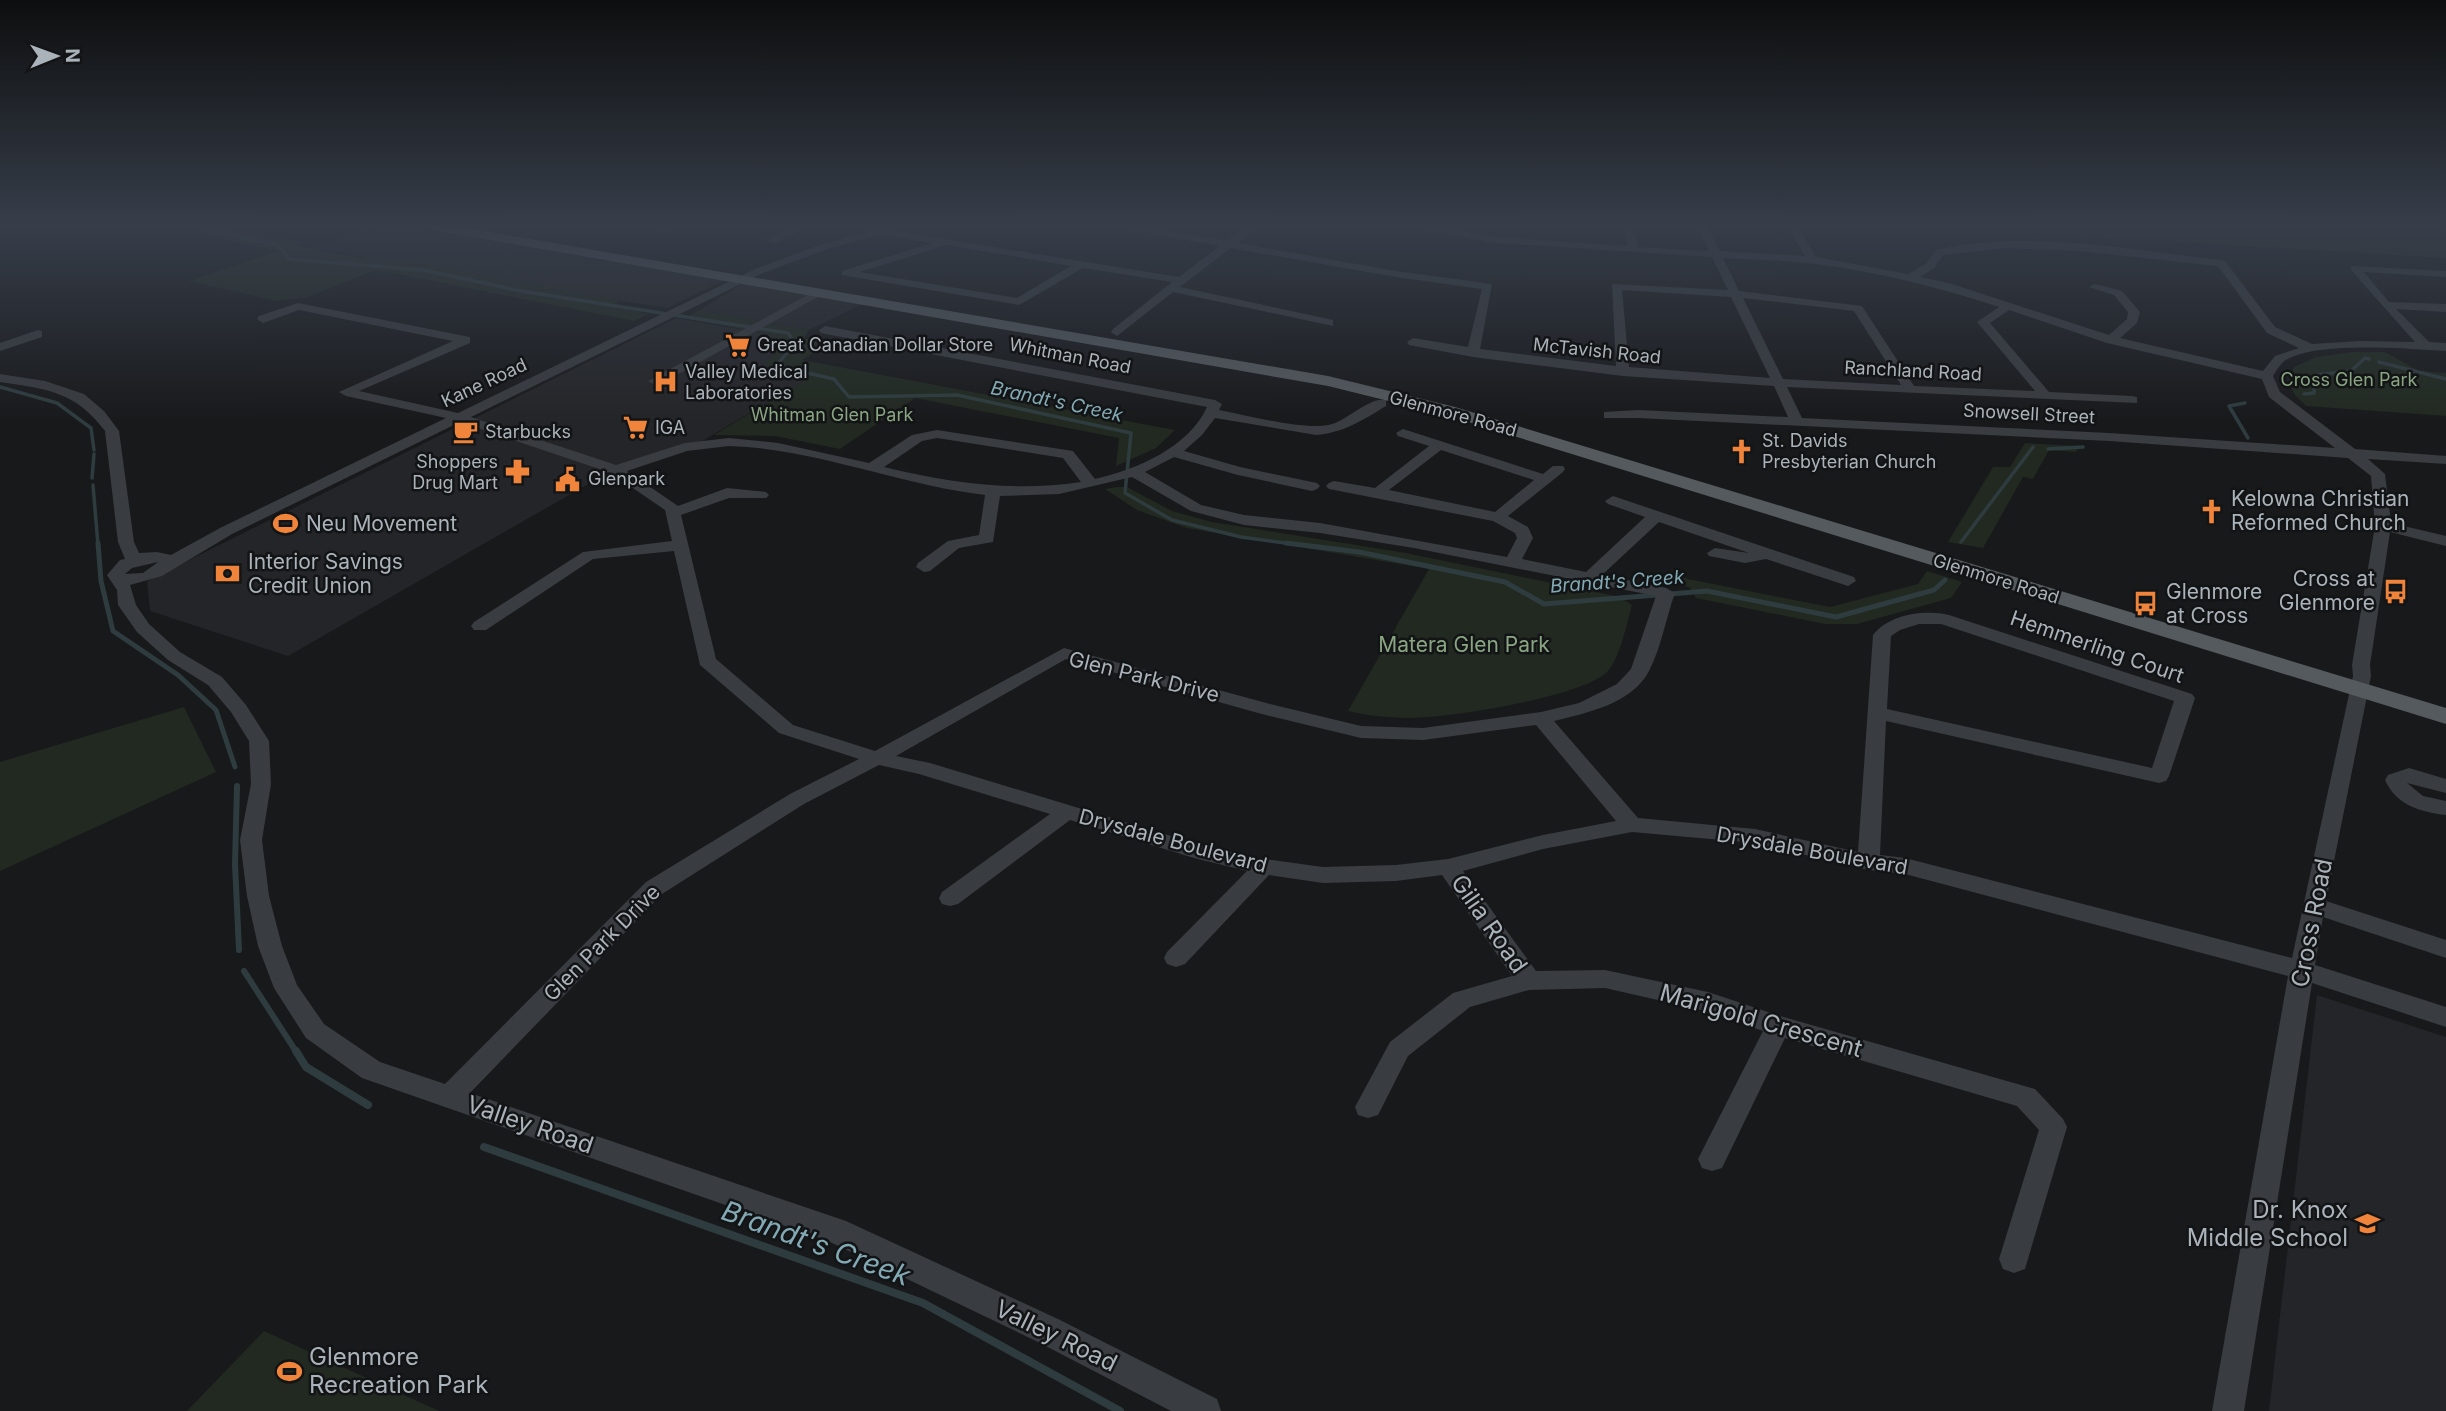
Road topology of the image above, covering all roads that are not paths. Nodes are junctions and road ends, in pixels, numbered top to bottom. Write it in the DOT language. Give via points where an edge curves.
graph roads {
  1 [pos="716,292"];
  2 [pos="821,292"];
  3 [pos="859,292"];
  4 [pos="958,292"];
  5 [pos="1036,292"];
  6 [pos="1166,292"];
  7 [pos="1206,292"];
  8 [pos="1487,292"];
  9 [pos="1616,292"];
  10 [pos="1703,292"];
  11 [pos="1958,292"];
  12 [pos="2114,292"];
  13 [pos="2243,292"];
  14 [pos="2375,292"];
  15 [pos="1735,294"];
  16 [pos="2386,305"];
  17 [pos="2006,307"];
  18 [pos="2446,308"];
  19 [pos="263,319"];
  20 [pos="1329,323"];
  21 [pos="825,330"];
  22 [pos="1117,332"];
  23 [pos="38,334"];
  24 [pos="2111,340"];
  25 [pos="1413,342"];
  26 [pos="2427,346"];
  27 [pos="0,347"];
  28 [pos="2446,347"];
  29 [pos="2312,349"];
  30 [pos="1473,353"];
  31 [pos="1623,372"];
  32 [pos="2266,376"];
  33 [pos="0,378"];
  34 [pos="655,381"];
  35 [pos="1779,382"];
  36 [pos="1909,388"];
  37 [pos="2045,395"];
  38 [pos="2132,400"];
  39 [pos="1381,403"];
  40 [pos="1212,413"];
  41 [pos="1609,415"];
  42 [pos="458,417"];
  43 [pos="1797,421"];
  44 [pos="1402,433"];
  45 [pos="1439,445"];
  46 [pos="2345,452"];
  47 [pos="1174,453"];
  48 [pos="2446,460"];
  49 [pos="872,468"];
  50 [pos="615,470"];
  51 [pos="1134,472"];
  52 [pos="1091,484"];
  53 [pos="1312,486"];
  54 [pos="1334,486"];
  55 [pos="993,490"];
  56 [pos="1379,493"];
  57 [pos="761,495"];
  58 [pos="1613,501"];
  59 [pos="673,513"];
  60 [pos="1656,516"];
  61 [pos="1498,517"];
  62 [pos="2383,526"];
  63 [pos="2446,541"];
  64 [pos="126,542"];
  65 [pos="680,545"];
  66 [pos="1763,552"];
  67 [pos="1715,553"];
  68 [pos="154,563"];
  69 [pos="1512,563"];
  70 [pos="924,567"];
  71 [pos="116,575"];
  72 [pos="1588,579"];
  73 [pos="1848,581"];
  74 [pos="127,605"];
  75 [pos="480,626"];
  76 [pos="2360,683"];
  77 [pos="2446,698"];
  78 [pos="1877,713"];
  79 [pos="2446,716"];
  80 [pos="1541,718"];
  81 [pos="877,758"];
  82 [pos="2446,786"];
  83 [pos="2446,808"];
  84 [pos="1067,812"];
  85 [pos="1632,825"];
  86 [pos="1869,862"];
  87 [pos="1264,867"];
  88 [pos="1448,867"];
  89 [pos="950,898"];
  90 [pos="2313,905"];
  91 [pos="2446,949"];
  92 [pos="1176,958"];
  93 [pos="2302,970"];
  94 [pos="1529,981"];
  95 [pos="2446,1017"];
  96 [pos="1778,1026"];
  97 [pos="449,1097"];
  98 [pos="1368,1107"];
  99 [pos="1712,1159"];
  100 [pos="2014,1259"];
  101 [pos="1205,1411"];
  102 [pos="2228,1411"];
  1 -- 42 [label="street, Kane Road"];
  2 -- 34 [label="street"];
  2 -- 76 [label="main road, Glenmore Road" via="1328,381 1455,412"];
  3 -- 22 [label="main road, Glenmore Road"];
  4 -- 5 [label="street" via="1019,302"];
  6 -- 22 [label="street"];
  7 -- 20 [label="street"];
  8 -- 30 [label="street"];
  9 -- 31 [label="street"];
  10 -- 15 [label="street"];
  11 -- 17 [label="street"];
  12 -- 24 [label="street" via="2134,312 2133,320"];
  13 -- 29 [label="street" via="2271,330"];
  14 -- 16 [label="street"];
  15 -- 35 [label="street"];
  15 -- 36 [label="street" via="1858,308"];
  16 -- 18 [label="street"];
  16 -- 26 [label="street"];
  17 -- 24 [label="street"];
  17 -- 37 [label="street" via="1983,322"];
  19 -- 42 [label="street" via="298,306 466,340 346,392"];
  21 -- 40 [label="street, Whitman Road" via="1215,404"];
  22 -- 76 [label="main road, Glenmore Road" via="1351,373 1454,397"];
  23 -- 27 [label="street"];
  24 -- 32 [label="street"];
  25 -- 30 [label="street, McTavish Road"];
  26 -- 28 [label="street"];
  26 -- 29 [label="street"];
  29 -- 32 [label="street" via="2278,360"];
  30 -- 31 [label="street, McTavish Road"];
  31 -- 35 [label="street, McTavish Road"];
  32 -- 46 [label="street" via="2274,394"];
  33 -- 64 [label="street" via="45,385 79,397 99,414 112,431"];
  35 -- 36 [label="street, Ranchland Road"];
  35 -- 43 [label="street"];
  36 -- 37 [label="street, Ranchland Road"];
  37 -- 38 [label="street, Ranchland Road"];
  39 -- 40 [label="street, Whitman Road" via="1330,431"];
  40 -- 47 [label="street"];
  41 -- 43 [label="street, Snowsell Street"];
  42 -- 50 [label="street"];
  42 -- 68 [label="street, Kane Road"];
  43 -- 46 [label="street, Snowsell Street"];
  44 -- 45 [label="street"];
  45 -- 56 [label="street"];
  45 -- 61 [label="street" via="1551,474"];
  46 -- 48 [label="street, Snowsell Street"];
  46 -- 62 [label="street, Cross Road" via="2378,474"];
  47 -- 51 [label="street"];
  47 -- 53 [label="street"];
  49 -- 50 [label="street" via="766,445 726,442 680,448"];
  49 -- 52 [label="street" via="917,438 937,434 1068,454"];
  49 -- 55 [label="street" via="965,489"];
  50 -- 59 [label="street"];
  51 -- 52 [label="street"];
  51 -- 69 [label="street, Glen Park Drive" via="1196,508 1244,520 1320,527"];
  52 -- 55 [label="street" via="1041,492"];
  54 -- 56 [label="street"];
  55 -- 70 [label="street" via="987,539 954,544"];
  56 -- 61 [label="street"];
  57 -- 59 [label="street" via="727,493"];
  58 -- 60 [label="street"];
  59 -- 65 [label="street, Drysdale Boulevard"];
  60 -- 66 [label="street"];
  60 -- 72 [label="street"];
  61 -- 69 [label="street" via="1522,530 1525,538"];
  62 -- 63 [label="street"];
  62 -- 76 [label="street, Cross Road"];
  64 -- 68 [label="street" via="132,557"];
  64 -- 71 [label="street"];
  65 -- 75 [label="street" via="583,550"];
  65 -- 81 [label="street, Drysdale Boulevard" via="707,661 786,729"];
  66 -- 67 [label="street" via="1759,558"];
  66 -- 73 [label="street"];
  68 -- 71 [label="street" via="126,564"];
  68 -- 74 [label="street"];
  69 -- 72 [label="street, Glen Park Drive"];
  71 -- 74 [label="street, Valley Road"];
  72 -- 80 [label="street, Glen Park Drive" via="1666,593 1640,671 1624,688 1586,706"];
  74 -- 97 [label="street, Valley Road" via="143,628 174,656 215,681 259,741 261,784 251,840 258,896 286,988 315,1031 372,1070"];
  76 -- 77 [label="main road, Glenmore Road"];
  76 -- 79 [label="main road, Glenmore Road"];
  76 -- 90 [label="street, Cross Road"];
  78 -- 78 [label="street, Hemmerling Court" via="1882,635 1887,628 1931,617 2185,698 2159,776"];
  78 -- 86 [label="street, Hemmerling Court"];
  80 -- 81 [label="street, Glen Park Drive" via="1423,734 1361,732 1064,653"];
  80 -- 85 [label="street"];
  81 -- 84 [label="street, Drysdale Boulevard"];
  81 -- 97 [label="street, Glen Park Drive" via="797,799 654,888"];
  82 -- 83 [label="street" via="2409,775 2395,780 2405,794 2420,803"];
  84 -- 87 [label="street, Drysdale Boulevard"];
  84 -- 89 [label="street"];
  85 -- 86 [label="street, Drysdale Boulevard" via="1755,836"];
  85 -- 88 [label="street, Drysdale Boulevard"];
  86 -- 93 [label="street, Drysdale Boulevard" via="1905,866"];
  87 -- 88 [label="street, Drysdale Boulevard" via="1323,875"];
  87 -- 92 [label="street"];
  88 -- 94 [label="street, Gilia Road"];
  90 -- 91 [label="street"];
  90 -- 93 [label="street, Cross Road"];
  93 -- 95 [label="street, Drysdale Boulevard"];
  93 -- 102 [label="street, Cross Road"];
  94 -- 96 [label="street, Marigold Crescent" via="1605,979 1708,1002"];
  94 -- 98 [label="street, Marigold Crescent" via="1462,1000 1399,1049"];
  96 -- 99 [label="street"];
  96 -- 100 [label="street, Marigold Crescent" via="2026,1097 2053,1127"];
  97 -- 101 [label="street, Valley Road" via="836,1230"];
}
